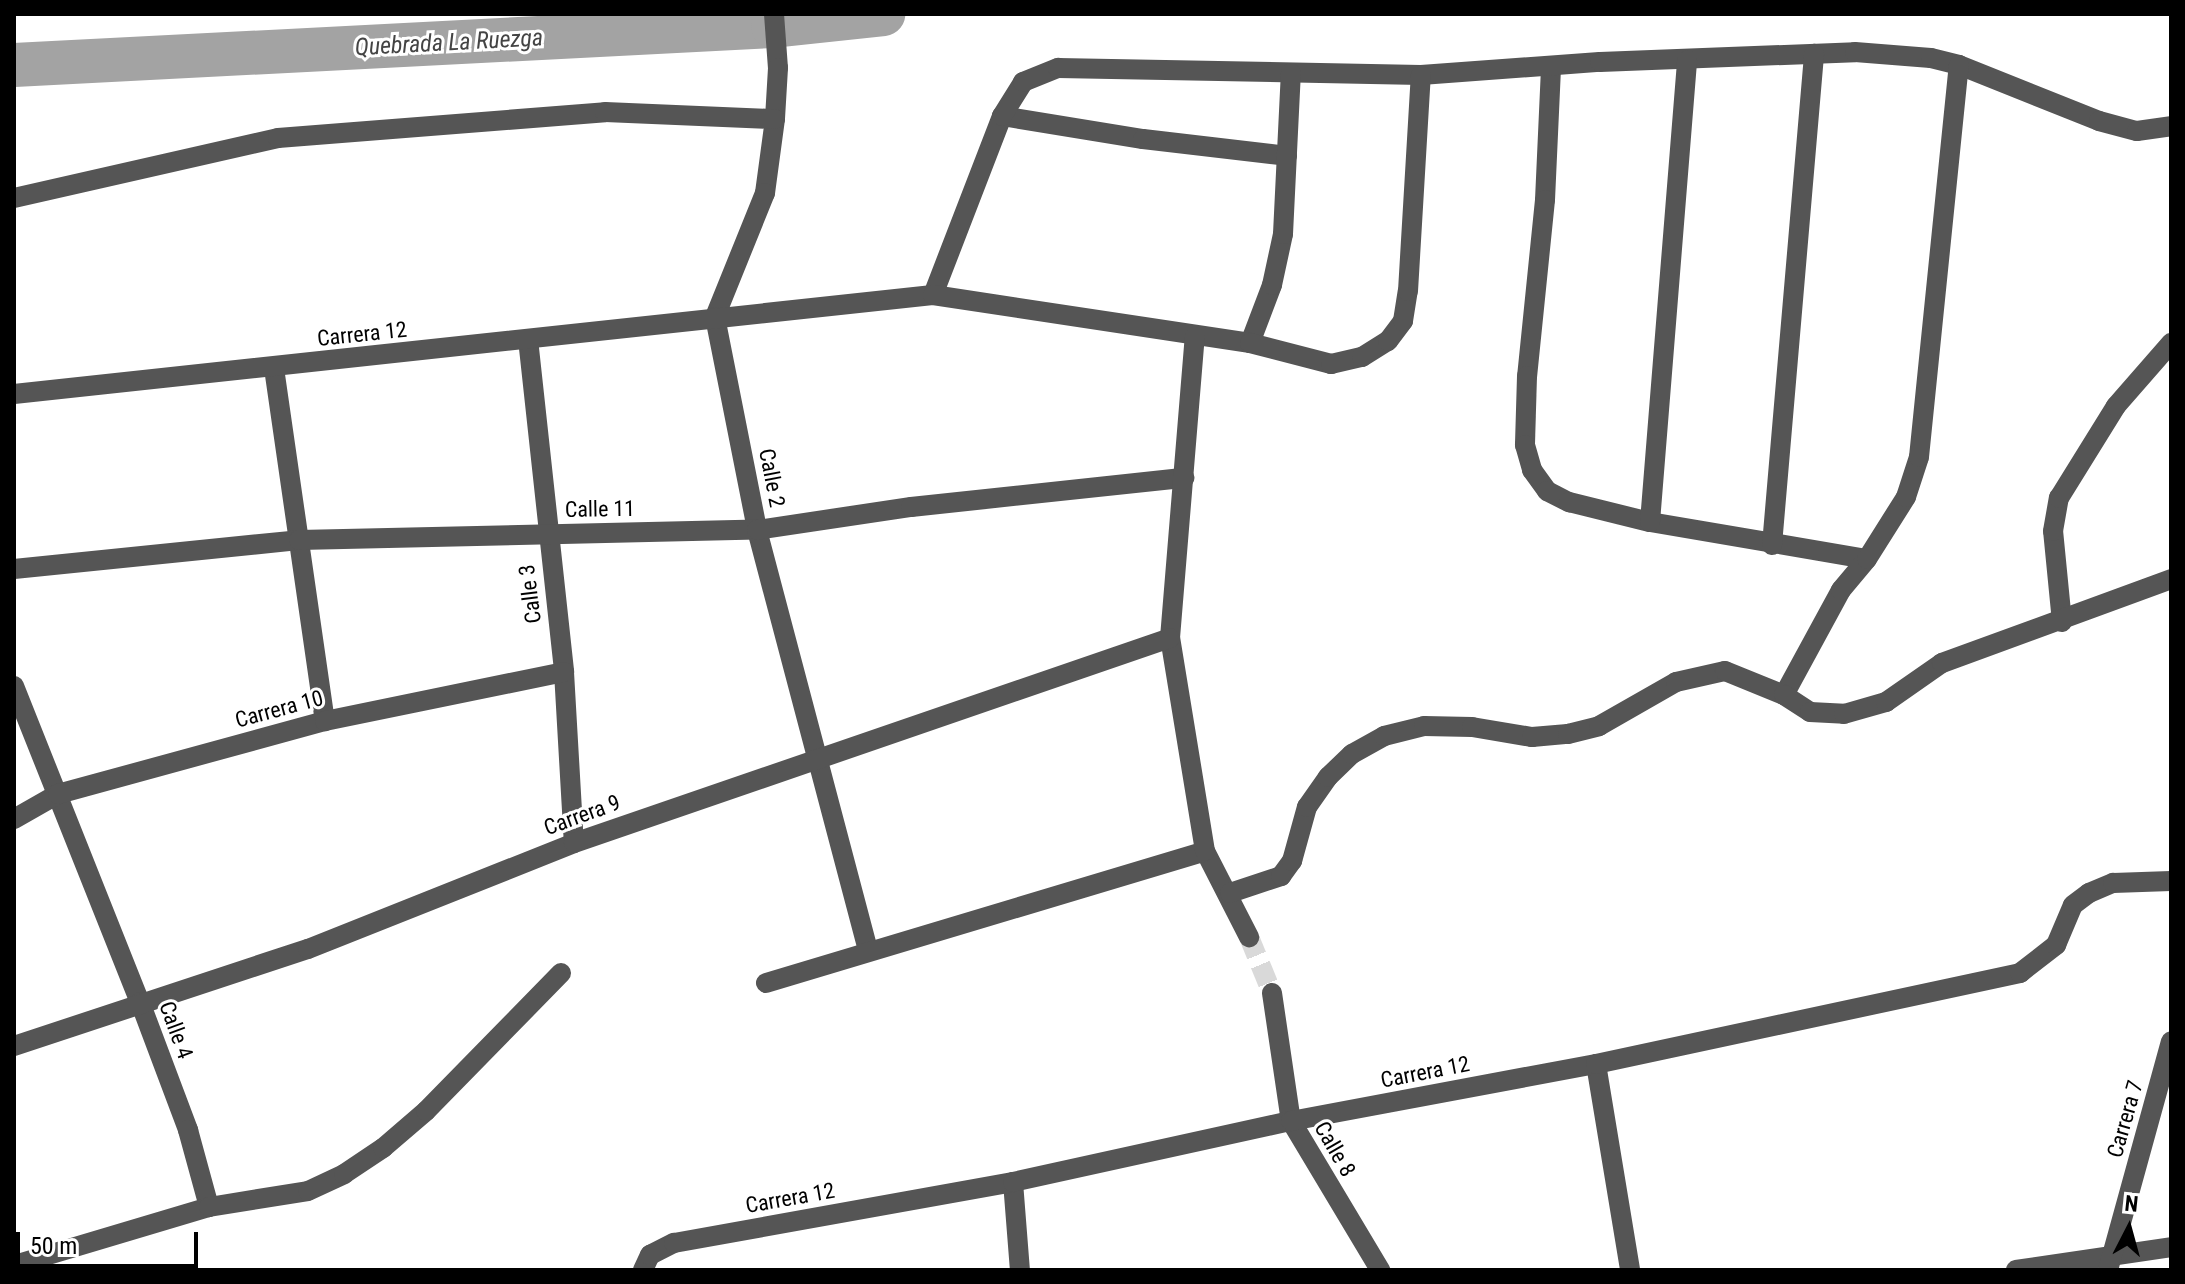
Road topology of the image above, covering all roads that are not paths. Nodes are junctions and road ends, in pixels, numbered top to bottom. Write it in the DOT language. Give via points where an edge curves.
graph roads {
  1 [pos="774,14"];
  2 [pos="1814,54"];
  3 [pos="1687,60"];
  4 [pos="1959,65"];
  5 [pos="1551,68"];
  6 [pos="1291,73"];
  7 [pos="1421,75"];
  8 [pos="1002,116"];
  9 [pos="775,119"];
  10 [pos="2171,126"];
  11 [pos="1287,156"];
  12 [pos="15,197"];
  13 [pos="933,295"];
  14 [pos="715,317"];
  15 [pos="1195,337"];
  16 [pos="528,339"];
  17 [pos="1250,343"];
  18 [pos="2171,343"];
  19 [pos="274,368"];
  20 [pos="14,394"];
  21 [pos="1184,478"];
  22 [pos="1650,522"];
  23 [pos="757,530"];
  24 [pos="547,533"];
  25 [pos="299,540"];
  26 [pos="1772,545"];
  27 [pos="1867,559"];
  28 [pos="14,569"];
  29 [pos="2171,579"];
  30 [pos="2062,622"];
  31 [pos="1170,638"];
  32 [pos="564,672"];
  33 [pos="14,686"];
  34 [pos="1784,695"];
  35 [pos="325,721"];
  36 [pos="815,758"];
  37 [pos="58,794"];
  38 [pos="14,819"];
  39 [pos="574,843"];
  40 [pos="1205,851"];
  41 [pos="2171,881"];
  42 [pos="1230,893"];
  43 [pos="1249,937"];
  44 [pos="868,950"];
  45 [pos="561,973"];
  46 [pos="766,983"];
  47 [pos="1272,993"];
  48 [pos="140,1002"];
  49 [pos="2171,1042"];
  50 [pos="14,1046"];
  51 [pos="1596,1064"];
  52 [pos="1291,1121"];
  53 [pos="1013,1182"];
  54 [pos="209,1207"];
  55 [pos="2171,1247"];
  56 [pos="646,1262"];
  57 [pos="2110,1262"];
  58 [pos="14,1265"];
  59 [pos="1020,1270"];
  60 [pos="1380,1270"];
  61 [pos="1630,1270"];
  62 [pos="2016,1270"];
  1 -- 9 [label="street"];
  2 -- 3 [label="street"];
  2 -- 4 [label="street" via="1855,52"];
  2 -- 26 [label="street"];
  3 -- 5 [label="street"];
  3 -- 22 [label="street"];
  4 -- 10 [label="street" via="2099,121 2137,131"];
  4 -- 27 [label="street" via="1919,457 1906,497"];
  5 -- 7 [label="street"];
  5 -- 22 [label="street" via="1525,445 1532,470 1547,491 1569,502"];
  6 -- 7 [label="street"];
  6 -- 8 [label="street" via="1058,68 1023,82"];
  6 -- 11 [label="street"];
  7 -- 17 [label="street, Carrera 12" via="1403,321 1388,341 1362,357 1331,364"];
  8 -- 11 [label="street"];
  8 -- 13 [label="street"];
  9 -- 12 [label="street" via="605,112 278,138"];
  9 -- 14 [label="street" via="765,193"];
  11 -- 17 [label="street" via="1283,234 1272,285"];
  13 -- 14 [label="street, Carrera 12"];
  13 -- 15 [label="street, Carrera 12"];
  14 -- 16 [label="street, Carrera 12"];
  14 -- 23 [label="street, Calle 2"];
  15 -- 17 [label="street, Carrera 12"];
  15 -- 21 [label="street"];
  16 -- 19 [label="street, Carrera 12"];
  16 -- 24 [label="street, Calle 3"];
  18 -- 30 [label="street" via="2116,406 2059,498 2053,531"];
  19 -- 20 [label="street, Carrera 12"];
  19 -- 25 [label="street"];
  21 -- 23 [label="street, Calle 11" via="911,507"];
  21 -- 31 [label="street"];
  22 -- 26 [label="street"];
  23 -- 24 [label="street, Calle 11"];
  23 -- 36 [label="street, Calle 2"];
  24 -- 25 [label="street, Calle 11"];
  24 -- 32 [label="street, Calle 3"];
  25 -- 28 [label="street, Calle 11"];
  25 -- 35 [label="street"];
  26 -- 27 [label="street"];
  27 -- 34 [label="street" via="1841,590"];
  29 -- 30 [label="street"];
  30 -- 34 [label="street" via="1942,663 1886,702 1844,714 1810,712"];
  31 -- 36 [label="street, Carrera 9"];
  31 -- 40 [label="street"];
  32 -- 35 [label="street, Carrera 10"];
  32 -- 39 [label="street, Calle 3"];
  33 -- 37 [label="street, Calle 4"];
  34 -- 42 [label="street" via="1725,671 1676,682 1599,726 1568,734 1532,737 1424,726 1384,736 1352,754 1328,777 1307,807 1292,861 1281,876"];
  35 -- 37 [label="street, Carrera 10"];
  36 -- 39 [label="street, Carrera 9"];
  36 -- 44 [label="street, Calle 2"];
  37 -- 38 [label="street, Carrera 10"];
  37 -- 48 [label="street, Calle 4"];
  39 -- 48 [label="street, Carrera 9" via="308,949"];
  40 -- 42 [label="street"];
  40 -- 44 [label="street"];
  41 -- 51 [label="street, Carrera 12" via="2113,883 2089,893 2073,905 2056,945 2020,973"];
  42 -- 43 [label="street"];
  44 -- 46 [label="street"];
  45 -- 54 [label="street" via="426,1111 344,1174 308,1191"];
  47 -- 52 [label="street, Calle 8"];
  48 -- 50 [label="street, Carrera 9"];
  48 -- 54 [label="street, Calle 4" via="188,1130"];
  49 -- 57 [label="street, Carrera 7"];
  51 -- 52 [label="street, Carrera 12"];
  51 -- 61 [label="street"];
  52 -- 53 [label="street, Carrera 12"];
  52 -- 60 [label="street, Calle 8"];
  53 -- 56 [label="street, Carrera 12" via="674,1243"];
  53 -- 59 [label="street"];
  54 -- 58 [label="street"];
  55 -- 57 [label="street"];
  57 -- 62 [label="street"];
}
